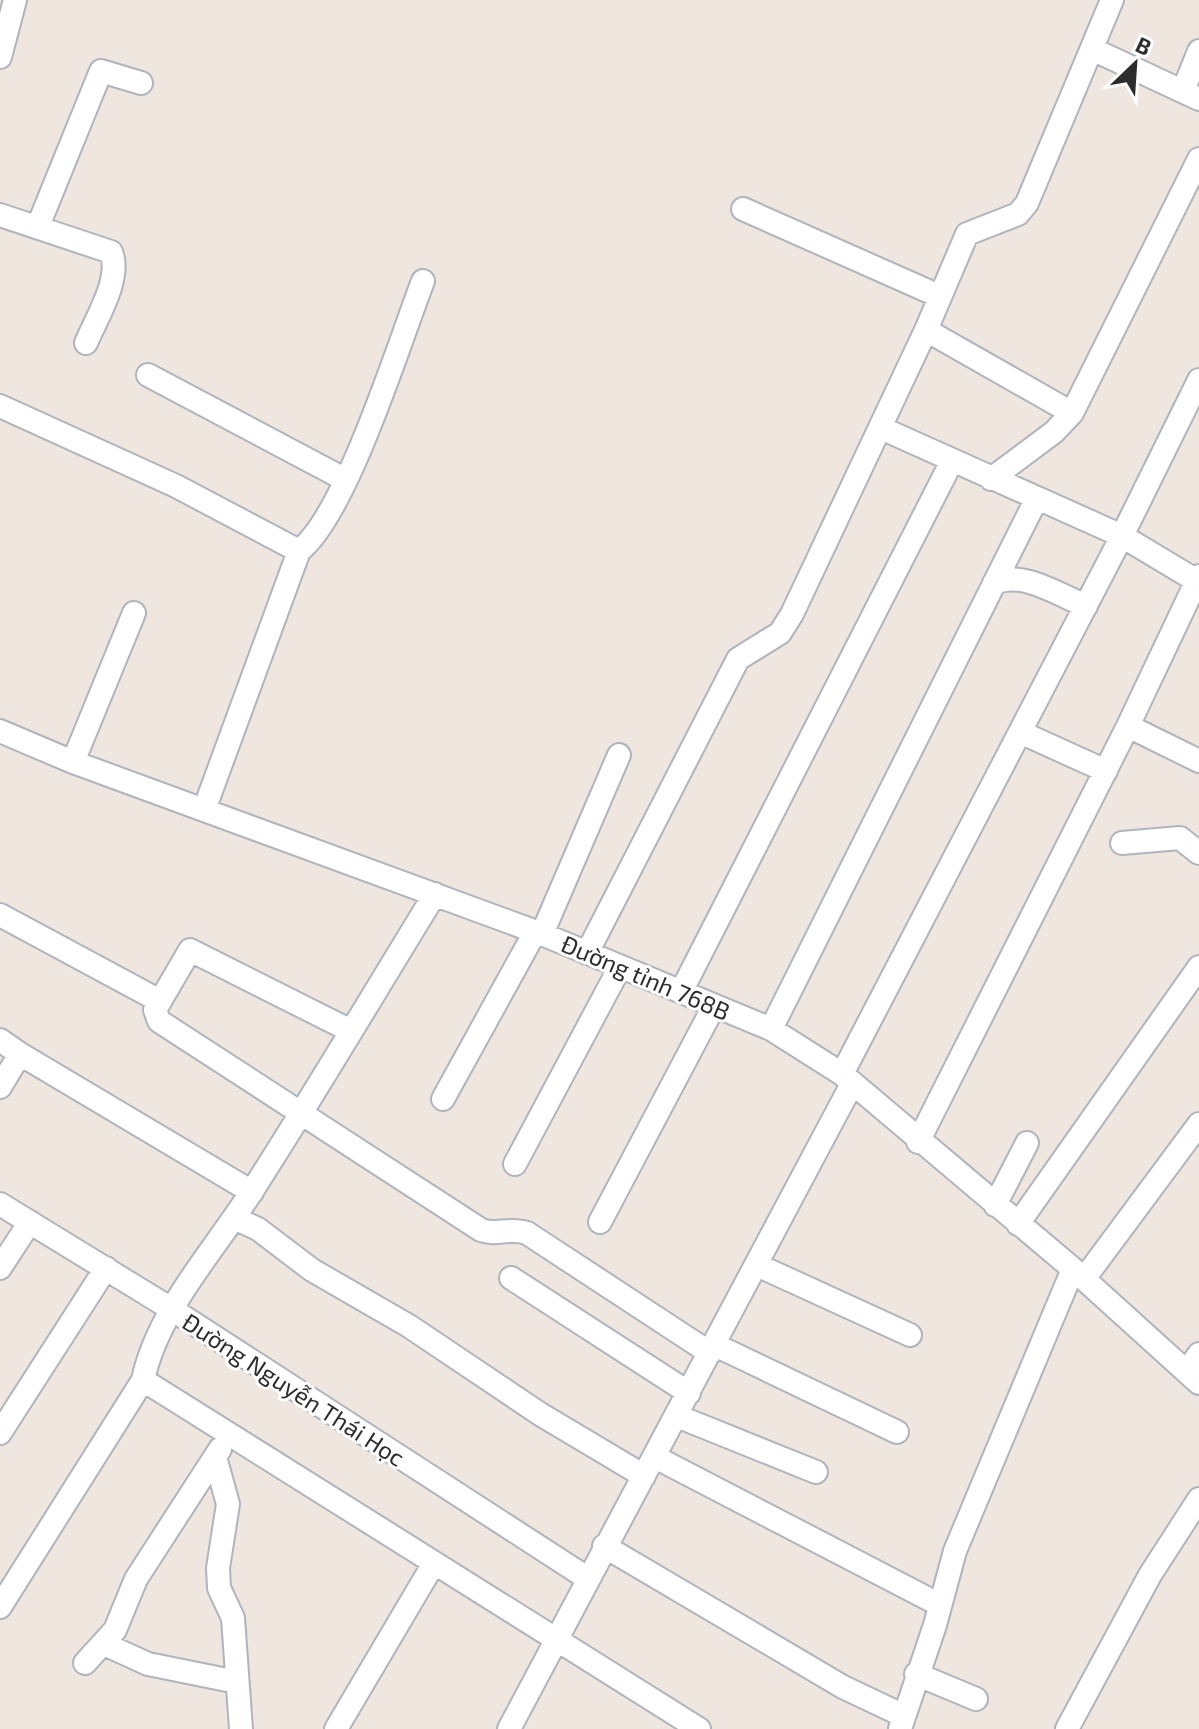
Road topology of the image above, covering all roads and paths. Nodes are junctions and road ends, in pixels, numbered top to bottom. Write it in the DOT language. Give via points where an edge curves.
graph roads {
  1 [pos="15,0"];
  2 [pos="1112,0"];
  3 [pos="1092,49"];
  4 [pos="1199,51"];
  5 [pos="0,57"];
  6 [pos="141,83"];
  7 [pos="1191,95"];
  8 [pos="1199,159"];
  9 [pos="743,209"];
  10 [pos="0,215"];
  11 [pos="38,226"];
  12 [pos="423,281"];
  13 [pos="939,296"];
  14 [pos="926,330"];
  15 [pos="86,343"];
  16 [pos="148,375"];
  17 [pos="1197,390"];
  18 [pos="0,406"];
  19 [pos="1072,413"];
  20 [pos="881,428"];
  21 [pos="952,461"];
  22 [pos="991,479"];
  23 [pos="346,480"];
  24 [pos="1037,498"];
  25 [pos="1122,536"];
  26 [pos="299,551"];
  27 [pos="1198,579"];
  28 [pos="994,583"];
  29 [pos="1086,606"];
  30 [pos="134,613"];
  31 [pos="1128,726"];
  32 [pos="0,731"];
  33 [pos="1020,732"];
  34 [pos="619,755"];
  35 [pos="1199,761"];
  36 [pos="73,762"];
  37 [pos="1106,771"];
  38 [pos="204,810"];
  39 [pos="1122,843"];
  40 [pos="1199,853"];
  41 [pos="435,894"];
  42 [pos="0,915"];
  43 [pos="538,933"];
  44 [pos="587,953"];
  45 [pos="620,967"];
  46 [pos="1199,967"];
  47 [pos="681,992"];
  48 [pos="158,1000"];
  49 [pos="714,1006"];
  50 [pos="771,1029"];
  51 [pos="351,1031"];
  52 [pos="0,1040"];
  53 [pos="20,1054"];
  54 [pos="847,1079"];
  55 [pos="0,1087"];
  56 [pos="443,1099"];
  57 [pos="302,1111"];
  58 [pos="1199,1124"];
  59 [pos="918,1142"];
  60 [pos="1027,1143"];
  61 [pos="515,1164"];
  62 [pos="252,1192"];
  63 [pos="0,1204"];
  64 [pos="995,1205"];
  65 [pos="234,1218"];
  66 [pos="30,1222"];
  67 [pos="600,1222"];
  68 [pos="1018,1224"];
  69 [pos="757,1265"];
  70 [pos="0,1268"];
  71 [pos="106,1268"];
  72 [pos="1079,1274"];
  73 [pos="511,1278"];
  74 [pos="173,1310"];
  75 [pos="910,1335"];
  76 [pos="713,1349"];
  77 [pos="1195,1369"];
  78 [pos="143,1380"];
  79 [pos="689,1393"];
  80 [pos="677,1416"];
  81 [pos="897,1432"];
  82 [pos="0,1433"];
  83 [pos="230,1433"];
  84 [pos="215,1457"];
  85 [pos="650,1466"];
  86 [pos="816,1472"];
  87 [pos="1199,1499"];
  88 [pos="604,1546"];
  89 [pos="434,1563"];
  90 [pos="587,1578"];
  91 [pos="940,1605"];
  92 [pos="0,1607"];
  93 [pos="556,1638"];
  94 [pos="104,1644"];
  95 [pos="85,1663"];
  96 [pos="916,1674"];
  97 [pos="237,1682"];
  98 [pos="976,1699"];
  99 [pos="901,1722"];
  100 [pos="514,1727"];
  101 [pos="241,1729"];
  102 [pos="336,1729"];
  103 [pos="699,1729"];
  104 [pos="1067,1729"];
  1 -- 5 [label="street"];
  2 -- 3 [label="street"];
  3 -- 7 [label="street"];
  3 -- 13 [label="street" via="1027,203 1018,214 967,234"];
  4 -- 7 [label="street"];
  6 -- 11 [label="street" via="101,71"];
  8 -- 19 [label="street"];
  9 -- 13 [label="street"];
  10 -- 11 [label="street"];
  11 -- 15 [label="street" via="111,252 114,258 109,287"];
  12 -- 23 [label="street"];
  13 -- 14 [label="street"];
  14 -- 19 [label="street"];
  14 -- 20 [label="street"];
  16 -- 23 [label="street"];
  17 -- 25 [label="street"];
  18 -- 26 [label="street" via="176,486"];
  19 -- 22 [label="street"];
  20 -- 21 [label="street"];
  20 -- 44 [label="street" via="792,614 780,633 738,659"];
  21 -- 22 [label="street"];
  21 -- 47 [label="street"];
  22 -- 24 [label="street"];
  23 -- 26 [label="street" via="316,538"];
  24 -- 25 [label="street"];
  24 -- 28 [label="street"];
  25 -- 27 [label="street"];
  25 -- 29 [label="street"];
  26 -- 38 [label="street"];
  27 -- 31 [label="street"];
  28 -- 29 [label="street" via="1020,579"];
  28 -- 50 [label="street"];
  29 -- 33 [label="street"];
  30 -- 36 [label="street"];
  31 -- 35 [label="street"];
  31 -- 37 [label="street"];
  32 -- 36 [label="street, Đường tỉnh 768B"];
  33 -- 37 [label="street"];
  33 -- 54 [label="street"];
  34 -- 43 [label="street"];
  36 -- 38 [label="street, Đường tỉnh 768B"];
  37 -- 59 [label="street"];
  38 -- 41 [label="street, Đường tỉnh 768B"];
  39 -- 40 [label="street" via="1180,838"];
  41 -- 43 [label="street, Đường tỉnh 768B"];
  41 -- 51 [label="street"];
  42 -- 48 [label="street"];
  43 -- 44 [label="street, Đường tỉnh 768B"];
  43 -- 56 [label="street"];
  44 -- 45 [label="street, Đường tỉnh 768B"];
  45 -- 47 [label="street, Đường tỉnh 768B"];
  45 -- 61 [label="street"];
  46 -- 68 [label="street"];
  47 -- 49 [label="street, Đường tỉnh 768B"];
  48 -- 51 [label="street" via="190,950"];
  48 -- 57 [label="street" via="159,1021"];
  49 -- 50 [label="street, Đường tỉnh 768B"];
  49 -- 67 [label="street"];
  50 -- 54 [label="street, Đường tỉnh 768B"];
  51 -- 57 [label="street"];
  52 -- 53 [label="street"];
  53 -- 55 [label="street"];
  53 -- 62 [label="street"];
  54 -- 59 [label="street, Đường tỉnh 768B"];
  54 -- 69 [label="street"];
  57 -- 62 [label="street"];
  57 -- 76 [label="street" via="481,1230 511,1227 527,1233"];
  58 -- 72 [label="street"];
  59 -- 64 [label="street, Đường tỉnh 768B"];
  60 -- 64 [label="street"];
  62 -- 65 [label="street"];
  63 -- 66 [label="street, Đường Nguyễn Thái Học"];
  64 -- 68 [label="street, Đường tỉnh 768B"];
  65 -- 74 [label="street"];
  65 -- 85 [label="street" via="540,1414"];
  66 -- 70 [label="street"];
  66 -- 71 [label="street, Đường Nguyễn Thái Học"];
  68 -- 72 [label="street, Đường tỉnh 768B"];
  69 -- 75 [label="street"];
  69 -- 76 [label="street"];
  71 -- 74 [label="street, Đường Nguyễn Thái Học"];
  71 -- 82 [label="street"];
  72 -- 77 [label="street, Đường tỉnh 768B"];
  72 -- 91 [label="street" via="955,1551"];
  73 -- 79 [label="street"];
  74 -- 78 [label="street" via="153,1344"];
  74 -- 90 [label="street, Đường Nguyễn Thái Học"];
  76 -- 79 [label="street"];
  76 -- 81 [label="street"];
  78 -- 83 [label="street"];
  78 -- 92 [label="street"];
  79 -- 80 [label="street"];
  80 -- 85 [label="street"];
  80 -- 86 [label="street"];
  83 -- 84 [label="street"];
  83 -- 89 [label="street"];
  84 -- 94 [label="street" via="136,1579"];
  84 -- 97 [label="street" via="228,1504 219,1581 233,1618"];
  85 -- 88 [label="street"];
  85 -- 91 [label="street"];
  87 -- 104 [label="street" via="1150,1575"];
  88 -- 90 [label="street"];
  88 -- 99 [label="street"];
  89 -- 93 [label="street"];
  89 -- 102 [label="street"];
  90 -- 93 [label="street"];
  91 -- 96 [label="street"];
  93 -- 100 [label="street"];
  93 -- 103 [label="street"];
  94 -- 95 [label="street"];
  94 -- 97 [label="street" via="148,1664"];
  96 -- 98 [label="street"];
  96 -- 99 [label="street"];
  97 -- 101 [label="street"];
}
